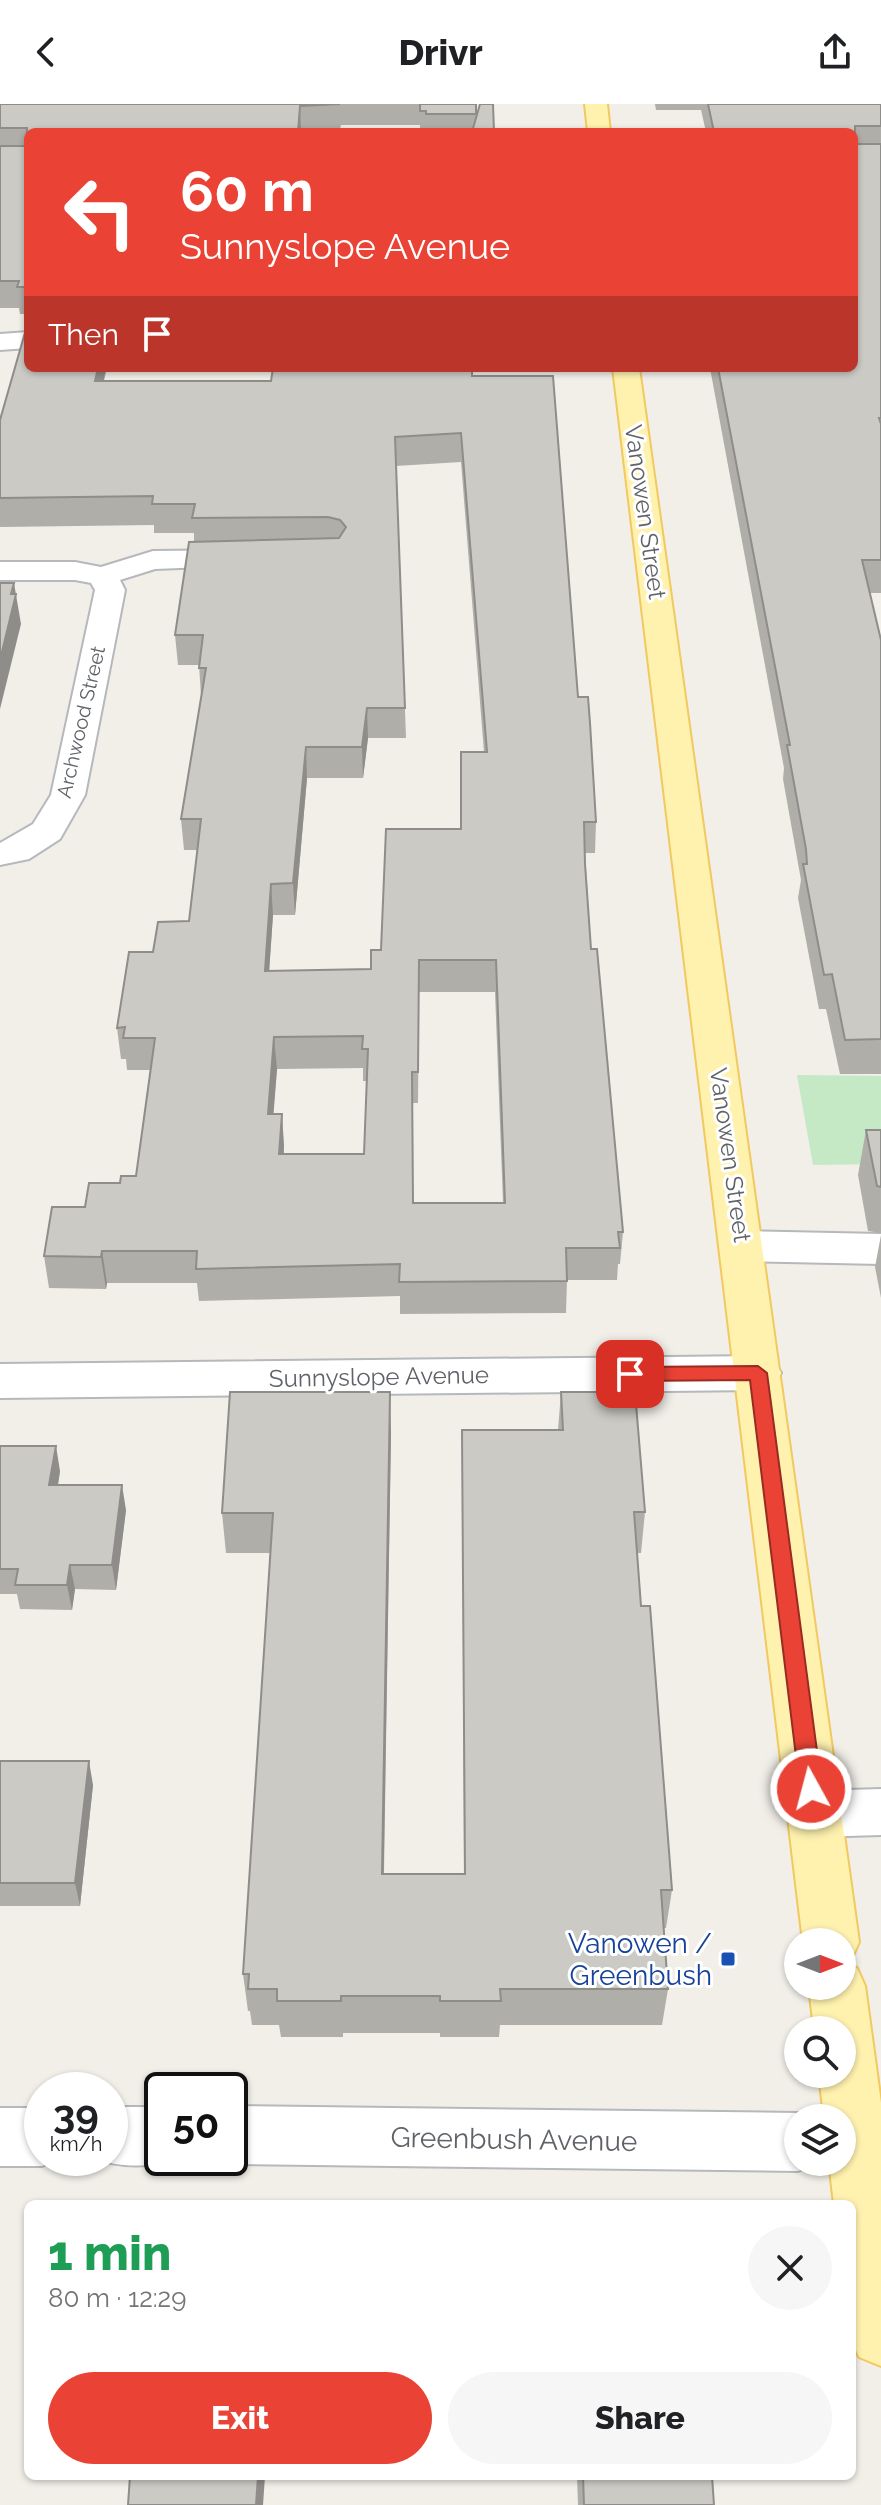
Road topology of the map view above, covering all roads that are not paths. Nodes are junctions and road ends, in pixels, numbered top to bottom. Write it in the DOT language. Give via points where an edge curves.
graph roads {
  1 [pos="596,104"];
  2 [pos="599,128"];
  3 [pos="24,340"];
  4 [pos="0,342"];
  5 [pos="627,372"];
  6 [pos="276,559"];
  7 [pos="0,571"];
  8 [pos="102,576"];
  9 [pos="8,853"];
  10 [pos="742,1246"];
  11 [pos="881,1249"];
  12 [pos="758,1373"];
  13 [pos="0,1381"];
  14 [pos="881,1812"];
  15 [pos="814,1814"];
  16 [pos="829,1928"];
  17 [pos="838,2000"];
  18 [pos="847,2104"];
  19 [pos="248,2135"];
  20 [pos="0,2137"];
  21 [pos="24,2137"];
  22 [pos="784,2142"];
  23 [pos="855,2176"];
  24 [pos="881,2335"];
  1 -- 2 [label="main road"];
  3 -- 4 [label="street"];
  5 -- 10 [label="main road, Vanowen Street"];
  6 -- 8 [label="street" via="153,560"];
  7 -- 8 [label="street"];
  8 -- 9 [label="street, Archwood Street" via="110,590 68,795 47,831"];
  10 -- 11 [label="street"];
  10 -- 12 [label="main road, Vanowen Street"];
  12 -- 13 [label="street, Sunnyslope Avenue"];
  12 -- 15 [label="main road, Vanowen Street"];
  14 -- 15 [label="street"];
  15 -- 16 [label="main road, Vanowen Street"];
  17 -- 18 [label="main road"];
  19 -- 22 [label="street, Greenbush Avenue"];
  20 -- 21 [label="street"];
  23 -- 24 [label="main road"];
}
